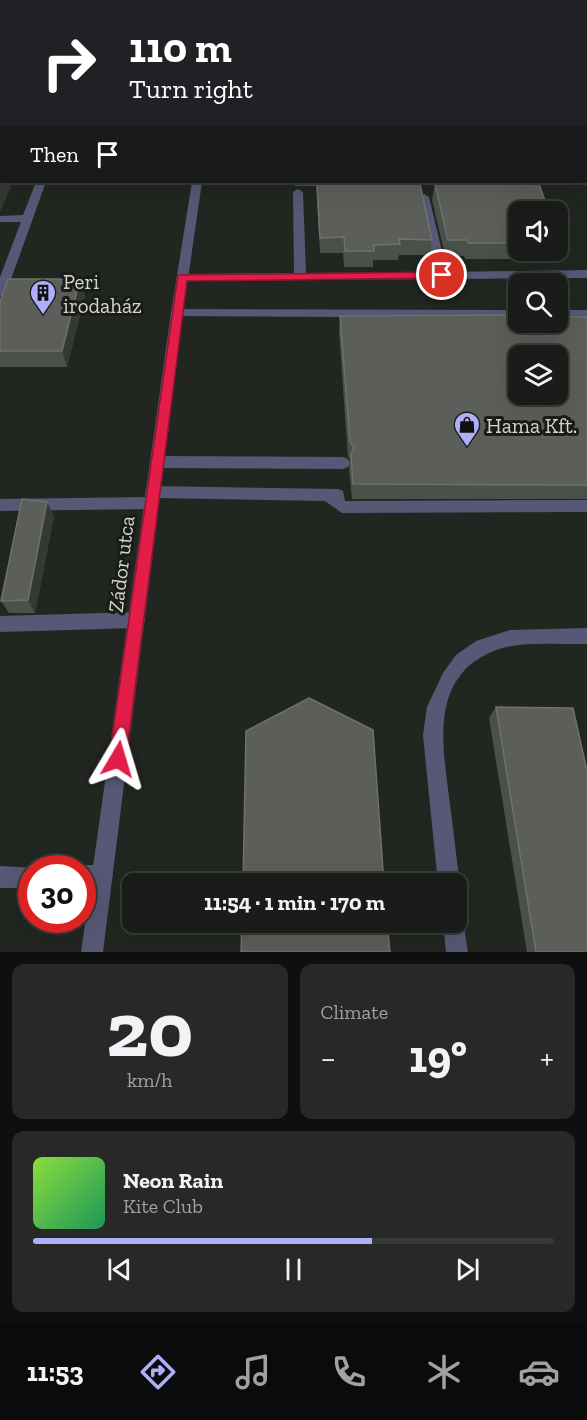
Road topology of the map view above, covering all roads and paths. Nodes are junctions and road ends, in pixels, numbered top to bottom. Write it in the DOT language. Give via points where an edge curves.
graph roads {
  1 [pos="41,183"];
  2 [pos="197,183"];
  3 [pos="298,192"];
  4 [pos="424,197"];
  5 [pos="0,219"];
  6 [pos="28,219"];
  7 [pos="587,274"];
  8 [pos="442,275"];
  9 [pos="300,276"];
  10 [pos="182,278"];
  11 [pos="0,293"];
  12 [pos="177,313"];
  13 [pos="508,314"];
  14 [pos="568,314"];
  15 [pos="587,314"];
  16 [pos="157,462"];
  17 [pos="343,463"];
  18 [pos="152,497"];
  19 [pos="0,505"];
  20 [pos="587,506"];
  21 [pos="136,620"];
  22 [pos="0,624"];
  23 [pos="587,636"];
  24 [pos="96,855"];
  25 [pos="448,873"];
  26 [pos="0,877"];
  27 [pos="18,877"];
  28 [pos="92,933"];
  29 [pos="455,933"];
  30 [pos="92,952"];
  31 [pos="457,952"];
  1 -- 6 [label="street"];
  2 -- 10 [label="street, Zádor utca"];
  3 -- 9 [label="street"];
  4 -- 8 [label="street"];
  5 -- 6 [label="street"];
  6 -- 11 [label="street"];
  7 -- 8 [label="street"];
  8 -- 9 [label="street"];
  9 -- 10 [label="street"];
  10 -- 12 [label="street, Zádor utca"];
  12 -- 13 [label="street"];
  12 -- 16 [label="street, Zádor utca"];
  14 -- 15 [label="street"];
  16 -- 17 [label="street"];
  16 -- 18 [label="street, Zádor utca"];
  18 -- 19 [label="street"];
  18 -- 20 [label="street" via="337,495 342,507"];
  18 -- 21 [label="street, Zádor utca"];
  21 -- 22 [label="street"];
  21 -- 24 [label="street, Zádor utca"];
  23 -- 25 [label="street" via="510,638 482,647 462,661 449,679 436,707 432,735"];
  26 -- 27 [label="street"];
  28 -- 30 [label="street, Zádor utca"];
  29 -- 31 [label="street"];
}
